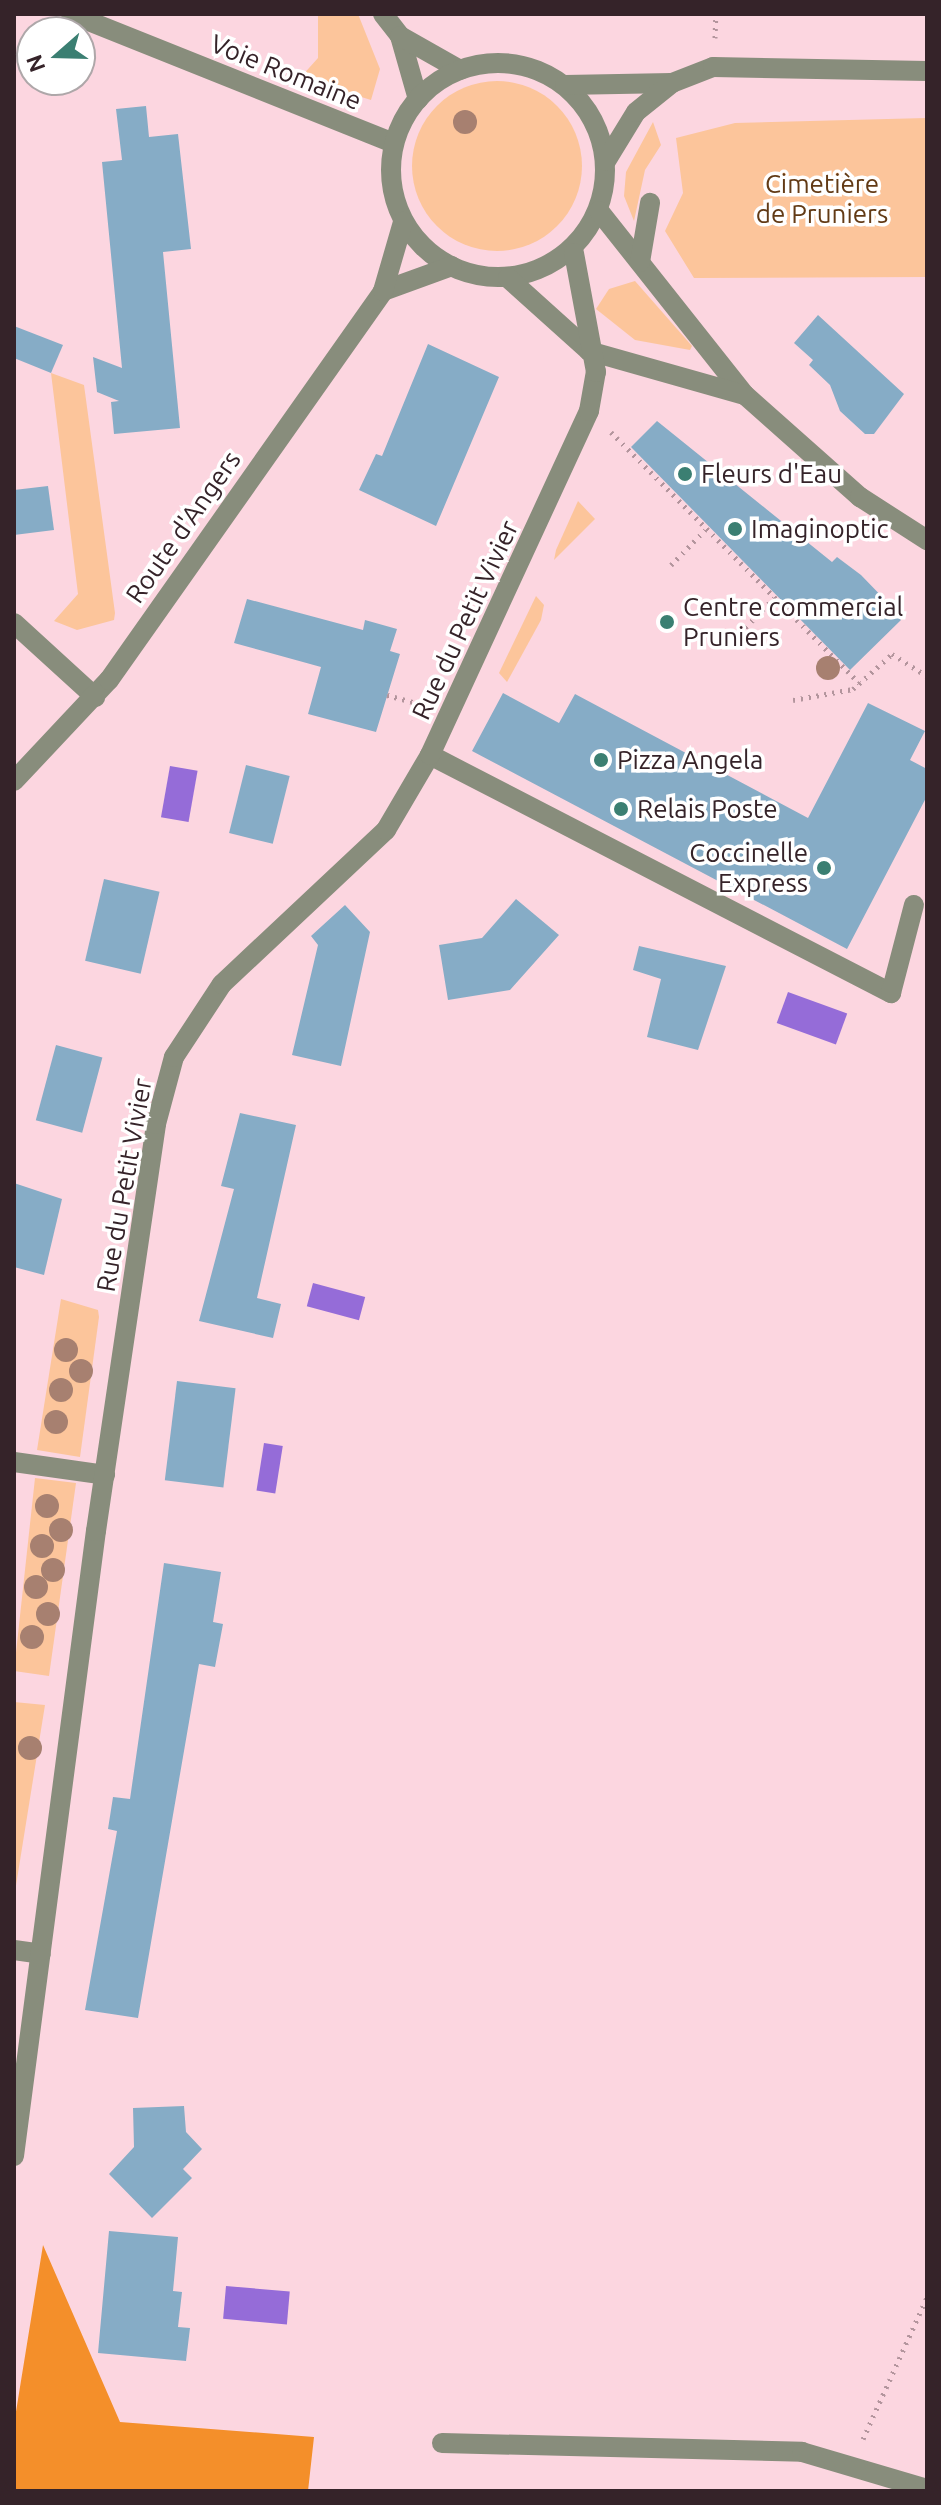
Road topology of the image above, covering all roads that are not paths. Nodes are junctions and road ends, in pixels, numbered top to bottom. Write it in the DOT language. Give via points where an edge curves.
graph roads {
  1 [pos="71,14"];
  2 [pos="383,14"];
  3 [pos="400,36"];
  4 [pos="460,70"];
  5 [pos="927,71"];
  6 [pos="672,83"];
  7 [pos="565,85"];
  8 [pos="418,99"];
  9 [pos="393,143"];
  10 [pos="606,161"];
  11 [pos="650,203"];
  12 [pos="599,211"];
  13 [pos="403,222"];
  14 [pos="574,253"];
  15 [pos="640,262"];
  16 [pos="452,266"];
  17 [pos="508,278"];
  18 [pos="383,291"];
  19 [pos="589,351"];
  20 [pos="745,395"];
  21 [pos="927,540"];
  22 [pos="14,623"];
  23 [pos="95,697"];
  24 [pos="430,755"];
  25 [pos="14,781"];
  26 [pos="914,905"];
  27 [pos="14,1462"];
  28 [pos="105,1475"];
  29 [pos="14,1950"];
  30 [pos="41,1954"];
  31 [pos="14,2156"];
  32 [pos="442,2443"];
  33 [pos="927,2489"];
  1 -- 9 [label="street, Voie Romaine"];
  2 -- 3 [label="street"];
  3 -- 4 [label="street"];
  3 -- 8 [label="street"];
  4 -- 7 [label="street" via="520,64"];
  4 -- 8 [label="street"];
  5 -- 6 [label="street" via="713,67"];
  6 -- 7 [label="street"];
  6 -- 10 [label="street" via="636,112"];
  7 -- 10 [label="street" via="591,114"];
  8 -- 9 [label="street"];
  9 -- 13 [label="street" via="390,184"];
  10 -- 12 [label="street"];
  11 -- 15 [label="street"];
  12 -- 14 [label="street"];
  12 -- 15 [label="street"];
  13 -- 16 [label="street" via="428,253"];
  13 -- 18 [label="street, Route d'Angers"];
  14 -- 17 [label="street"];
  14 -- 19 [label="street, Rue du Petit Vivier"];
  15 -- 20 [label="street"];
  16 -- 17 [label="street"];
  16 -- 18 [label="street"];
  17 -- 19 [label="street"];
  18 -- 23 [label="street, Route d'Angers"];
  19 -- 20 [label="street"];
  19 -- 24 [label="street, Rue du Petit Vivier" via="596,372 589,411"];
  20 -- 21 [label="street" via="860,497"];
  22 -- 23 [label="street"];
  23 -- 25 [label="street, Route d'Angers"];
  24 -- 26 [label="street" via="891,993"];
  24 -- 28 [label="street, Rue du Petit Vivier" via="386,830 222,984 174,1057 156,1124"];
  27 -- 28 [label="street"];
  28 -- 30 [label="street, Rue du Petit Vivier"];
  29 -- 30 [label="street"];
  30 -- 31 [label="street, Rue du Petit Vivier"];
  32 -- 33 [label="street" via="802,2452"];
}
